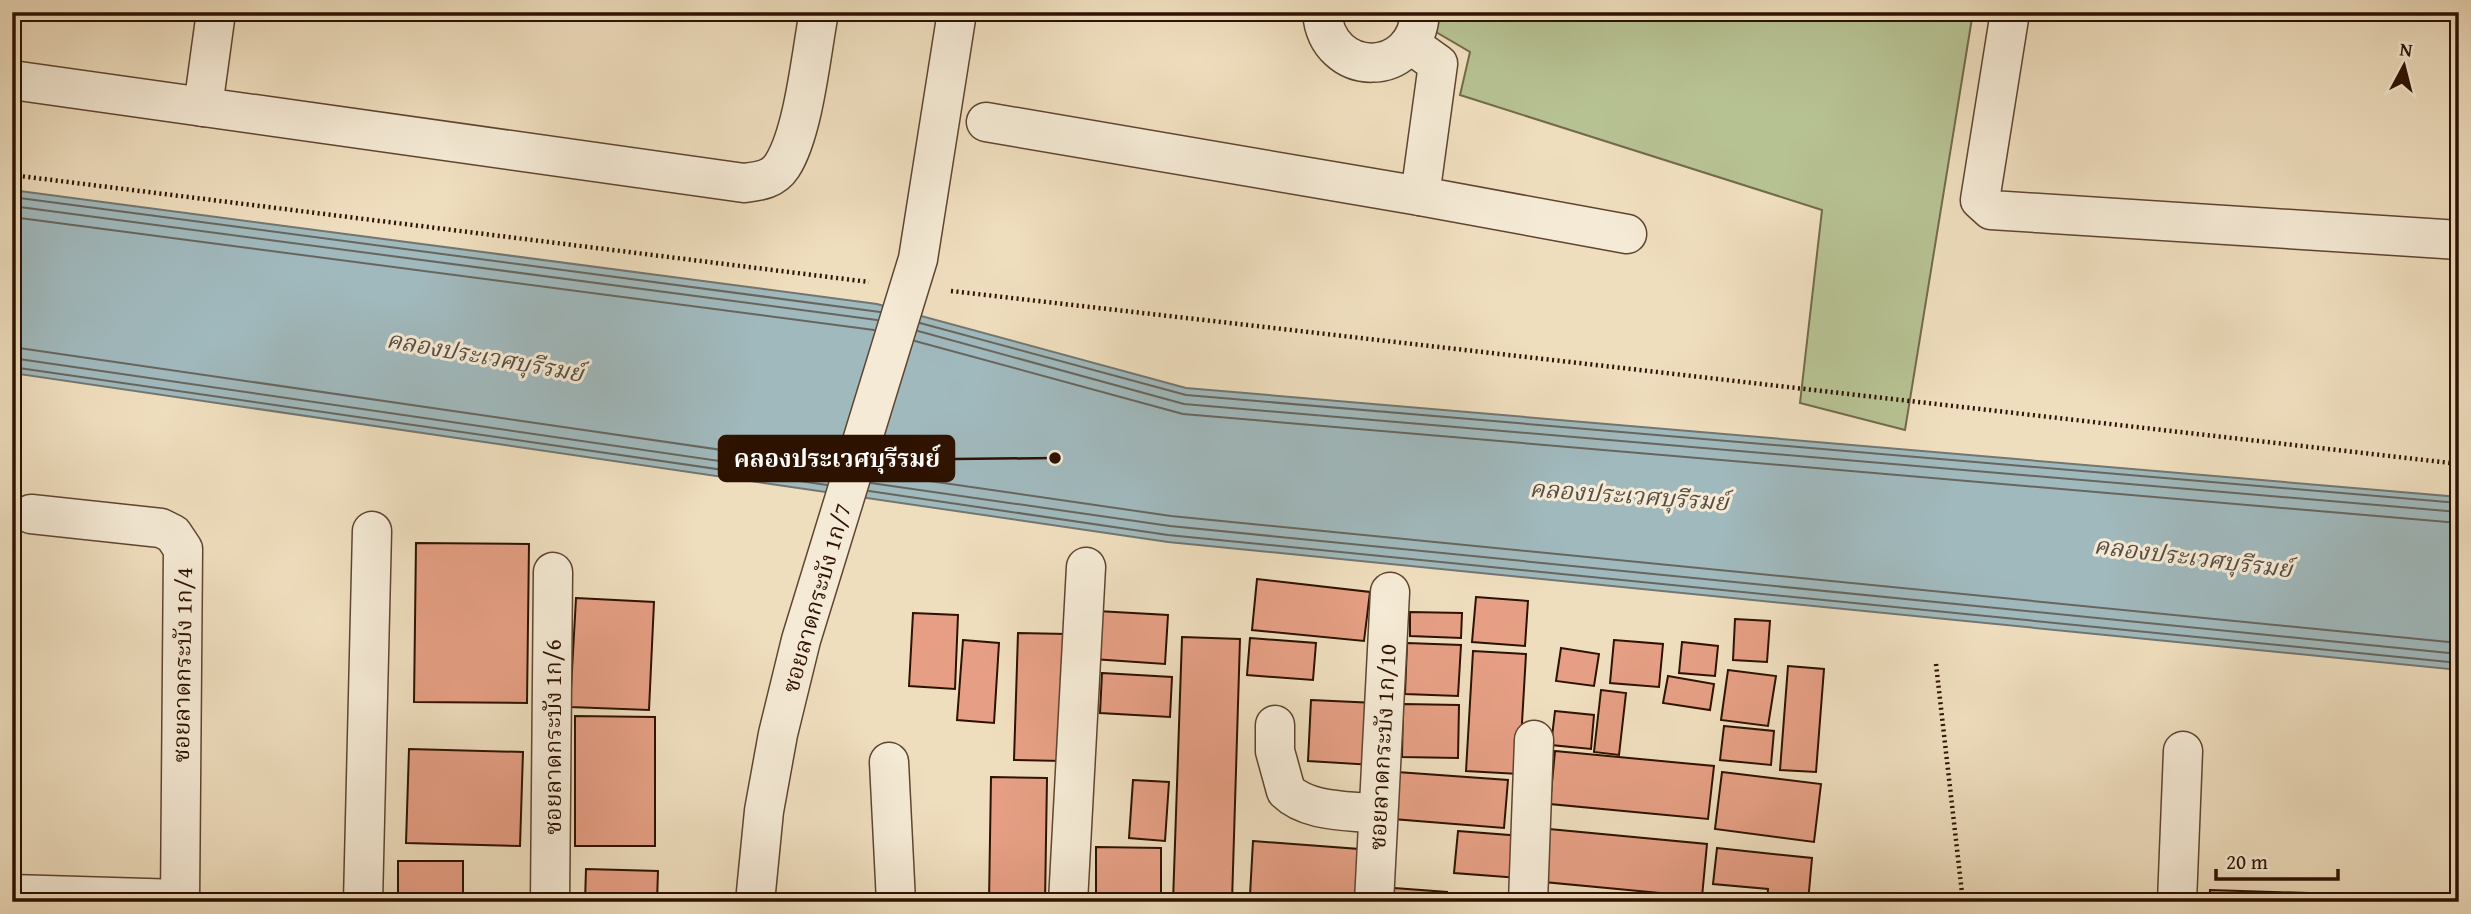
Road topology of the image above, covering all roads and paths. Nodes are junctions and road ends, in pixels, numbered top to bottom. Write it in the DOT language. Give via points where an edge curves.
graph roads {
  1 [pos="216,12"];
  2 [pos="819,12"];
  3 [pos="957,12"];
  4 [pos="1321,12"];
  5 [pos="2010,12"];
  6 [pos="1415,28"];
  7 [pos="12,80"];
  8 [pos="202,107"];
  9 [pos="986,122"];
  10 [pos="12,175"];
  11 [pos="1420,196"];
  12 [pos="1627,234"];
  13 [pos="2459,240"];
  14 [pos="881,283"];
  15 [pos="948,291"];
  16 [pos="2459,464"];
  17 [pos="31,514"];
  18 [pos="372,531"];
  19 [pos="1086,567"];
  20 [pos="553,572"];
  21 [pos="1390,592"];
  22 [pos="1936,664"];
  23 [pos="1275,725"];
  24 [pos="1534,740"];
  25 [pos="2183,751"];
  26 [pos="889,762"];
  27 [pos="1378,814"];
  28 [pos="12,894"];
  29 [pos="180,900"];
  30 [pos="363,902"];
  31 [pos="550,902"];
  32 [pos="755,902"];
  33 [pos="896,902"];
  34 [pos="1068,902"];
  35 [pos="1374,902"];
  36 [pos="1528,902"];
  37 [pos="1963,902"];
  38 [pos="2177,902"];
  1 -- 8 [label="street"];
  2 -- 8 [label="street" via="794,139 781,168 765,181 744,183"];
  3 -- 32 [label="street, ซอยลาดกระบัง 1ก/7" via="919,259 801,640 764,811"];
  4 -- 6 [label="street" via="1331,44 1358,62 1390,59"];
  5 -- 13 [label="street" via="1980,200 1991,210"];
  6 -- 11 [label="street" via="1438,64"];
  7 -- 8 [label="street"];
  9 -- 11 [label="street"];
  10 -- 14 [label="path"];
  11 -- 12 [label="street"];
  15 -- 16 [label="path"];
  17 -- 29 [label="street, ซอยลาดกระบัง 1ก/4" via="161,528 173,534 183,549"];
  18 -- 30 [label="street"];
  19 -- 34 [label="street"];
  20 -- 31 [label="street, ซอยลาดกระบัง 1ก/6"];
  21 -- 27 [label="street, ซอยลาดกระบัง 1ก/10"];
  22 -- 37 [label="path"];
  23 -- 27 [label="street" via="1275,751 1290,795 1305,805"];
  24 -- 36 [label="street"];
  25 -- 38 [label="street"];
  26 -- 33 [label="street"];
  27 -- 35 [label="street, ซอยลาดกระบัง 1ก/10"];
  28 -- 29 [label="street"];
}
